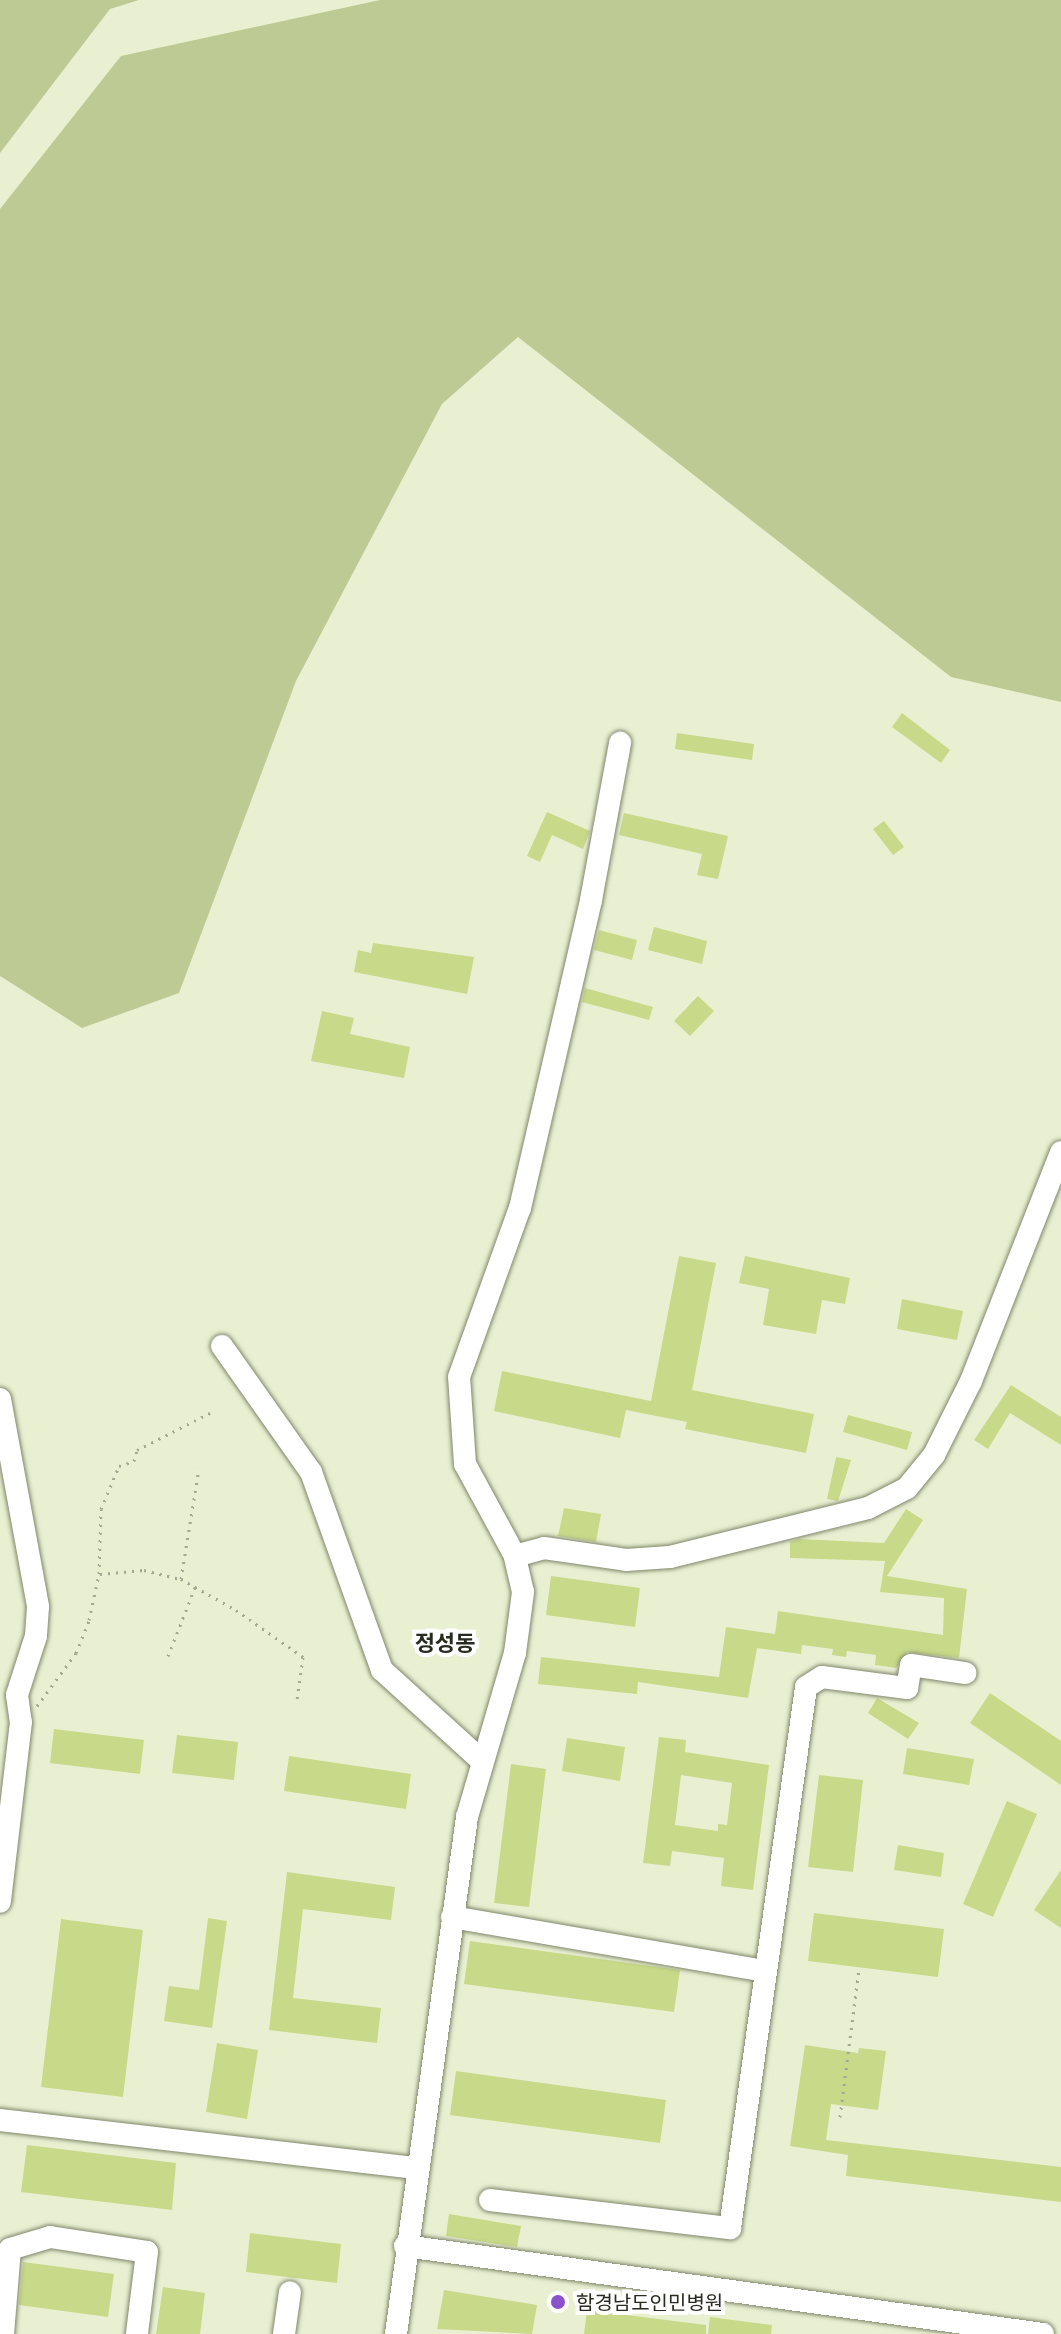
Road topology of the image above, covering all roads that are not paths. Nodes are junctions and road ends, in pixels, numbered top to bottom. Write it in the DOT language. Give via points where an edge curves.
graph roads {
  1 [pos="620,743"];
  2 [pos="1061,1152"];
  3 [pos="222,1346"];
  4 [pos="0,1399"];
  5 [pos="515,1556"];
  6 [pos="965,1673"];
  7 [pos="482,1761"];
  8 [pos="0,1902"];
  9 [pos="452,1917"];
  10 [pos="765,1971"];
  11 [pos="0,2120"];
  12 [pos="416,2168"];
  13 [pos="490,2200"];
  14 [pos="405,2246"];
  15 [pos="290,2292"];
  16 [pos="3,2334"];
  17 [pos="137,2334"];
  18 [pos="284,2334"];
  19 [pos="396,2334"];
  20 [pos="1043,2334"];
  1 -- 5 [label="street" via="591,900 520,1208 459,1377 465,1464"];
  2 -- 5 [label="street" via="971,1381 934,1455 907,1488 868,1508 670,1557 626,1560 544,1548"];
  3 -- 7 [label="street" via="311,1472 382,1670"];
  4 -- 8 [label="street" via="38,1607 36,1636 17,1695 21,1722"];
  5 -- 7 [label="street" via="523,1592 515,1653"];
  6 -- 10 [label="street" via="911,1665 907,1688 822,1677 806,1687"];
  7 -- 9 [label="street" via="467,1817"];
  9 -- 10 [label="street"];
  9 -- 12 [label="street"];
  10 -- 13 [label="street" via="730,2228"];
  11 -- 12 [label="street"];
  12 -- 14 [label="street"];
  14 -- 19 [label="street"];
  14 -- 20 [label="street"];
  15 -- 18 [label="street"];
  16 -- 17 [label="street" via="10,2249 50,2237 147,2252"];
}
